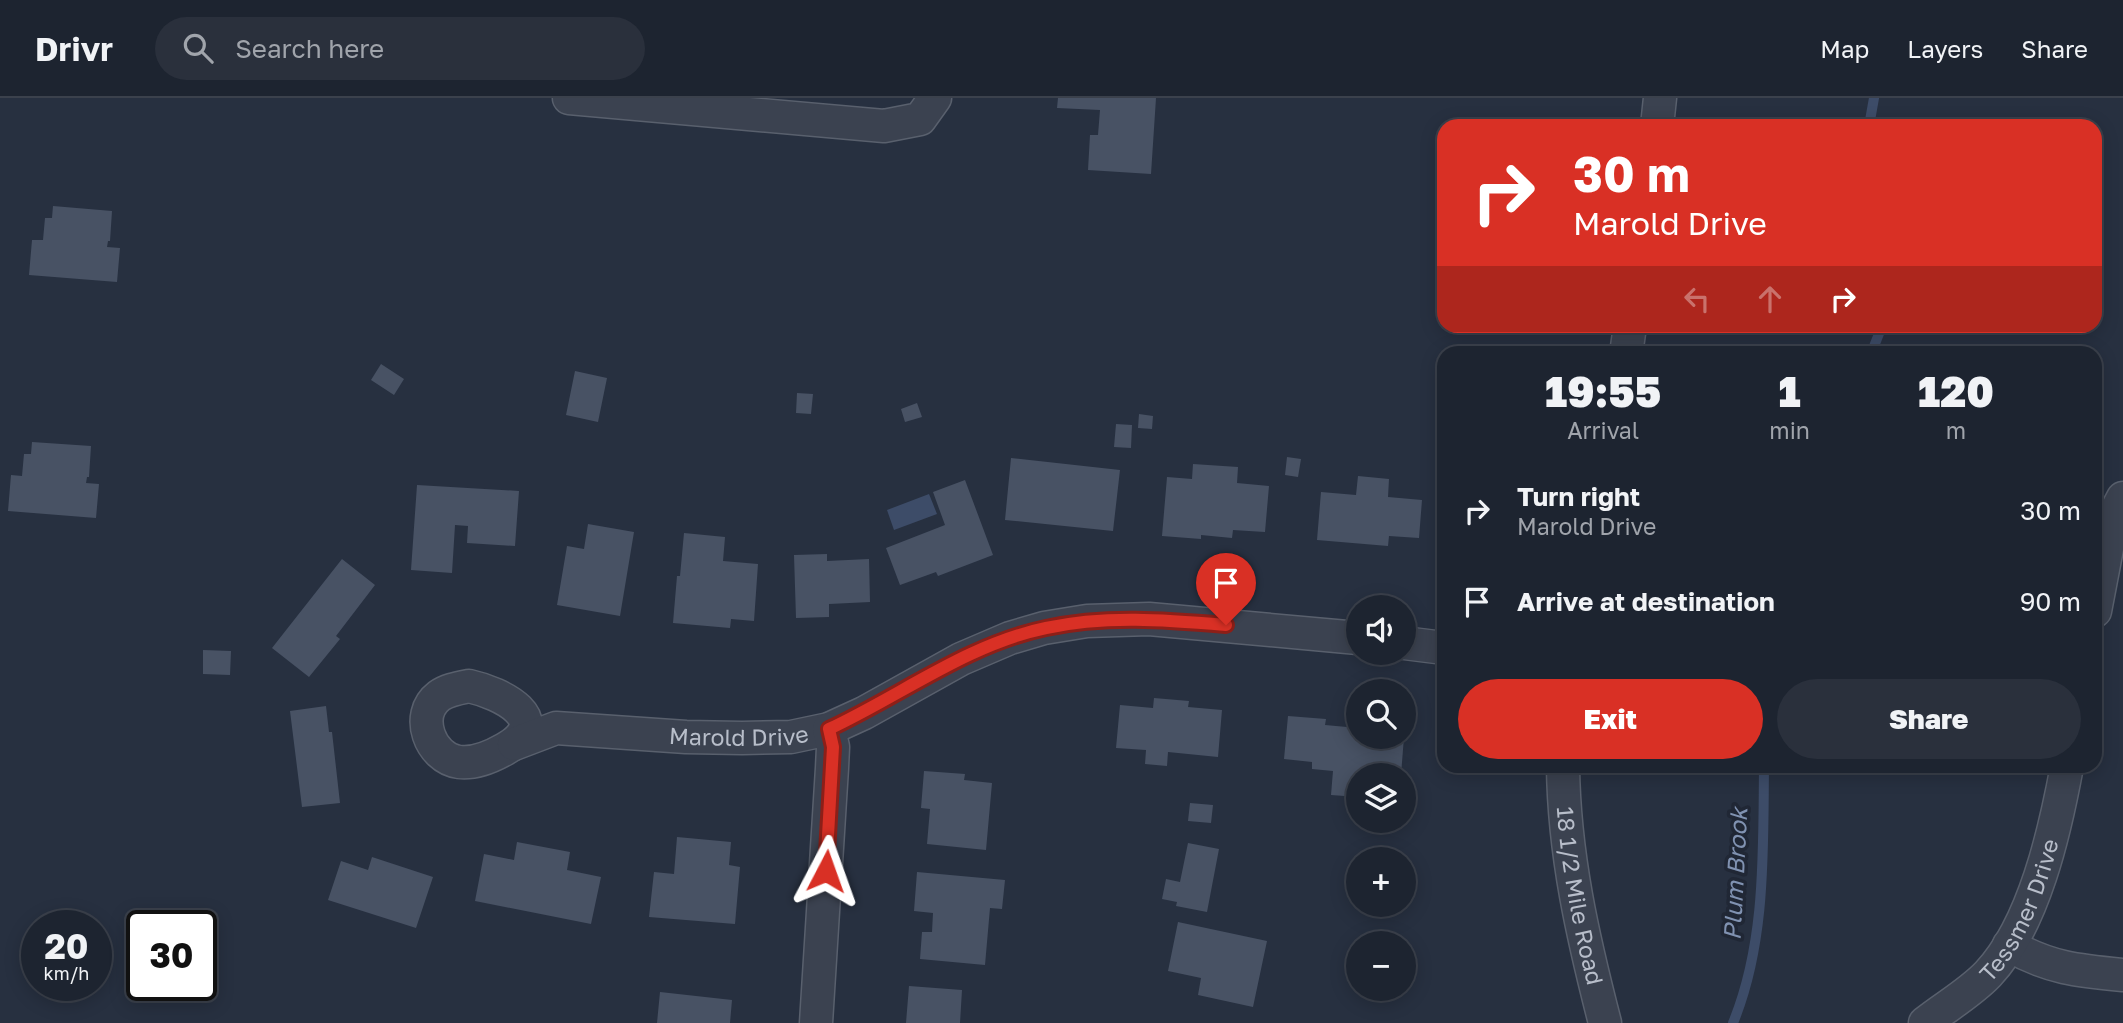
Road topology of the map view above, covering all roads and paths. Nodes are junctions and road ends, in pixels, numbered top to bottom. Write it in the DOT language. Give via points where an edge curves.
graph roads {
  1 [pos="569,98"];
  2 [pos="935,98"];
  3 [pos="1660,98"];
  4 [pos="1658,119"];
  5 [pos="2123,498"];
  6 [pos="2102,574"];
  7 [pos="1346,637"];
  8 [pos="1416,644"];
  9 [pos="1437,647"];
  10 [pos="514,704"];
  11 [pos="556,727"];
  12 [pos="829,729"];
  13 [pos="514,744"];
  14 [pos="1563,773"];
  15 [pos="2065,773"];
  16 [pos="2010,945"];
  17 [pos="2123,975"];
  18 [pos="816,1023"];
  19 [pos="1605,1023"];
  20 [pos="1925,1023"];
  1 -- 2 [label="street" via="884,126 920,119"];
  3 -- 4 [label="street"];
  5 -- 6 [label="street" via="2113,517"];
  7 -- 12 [label="street, Marold Drive" via="1149,620 1087,621 1044,628 961,659"];
  8 -- 9 [label="street"];
  10 -- 11 [label="street, Marold Drive"];
  10 -- 13 [label="street" via="527,725"];
  10 -- 13 [label="street, Marold Drive" via="469,686 439,696 426,719 433,745 457,762 487,758"];
  11 -- 12 [label="street, Marold Drive" via="728,738 791,737"];
  11 -- 13 [label="street, Marold Drive"];
  12 -- 18 [label="street" via="833,747"];
  14 -- 19 [label="street, 18 1/2 Mile Road" via="1569,865"];
  15 -- 16 [label="street, Tessmer Drive" via="2044,866"];
  16 -- 17 [label="street" via="2060,968"];
  16 -- 20 [label="street, Tessmer Drive" via="1987,975"];
}
